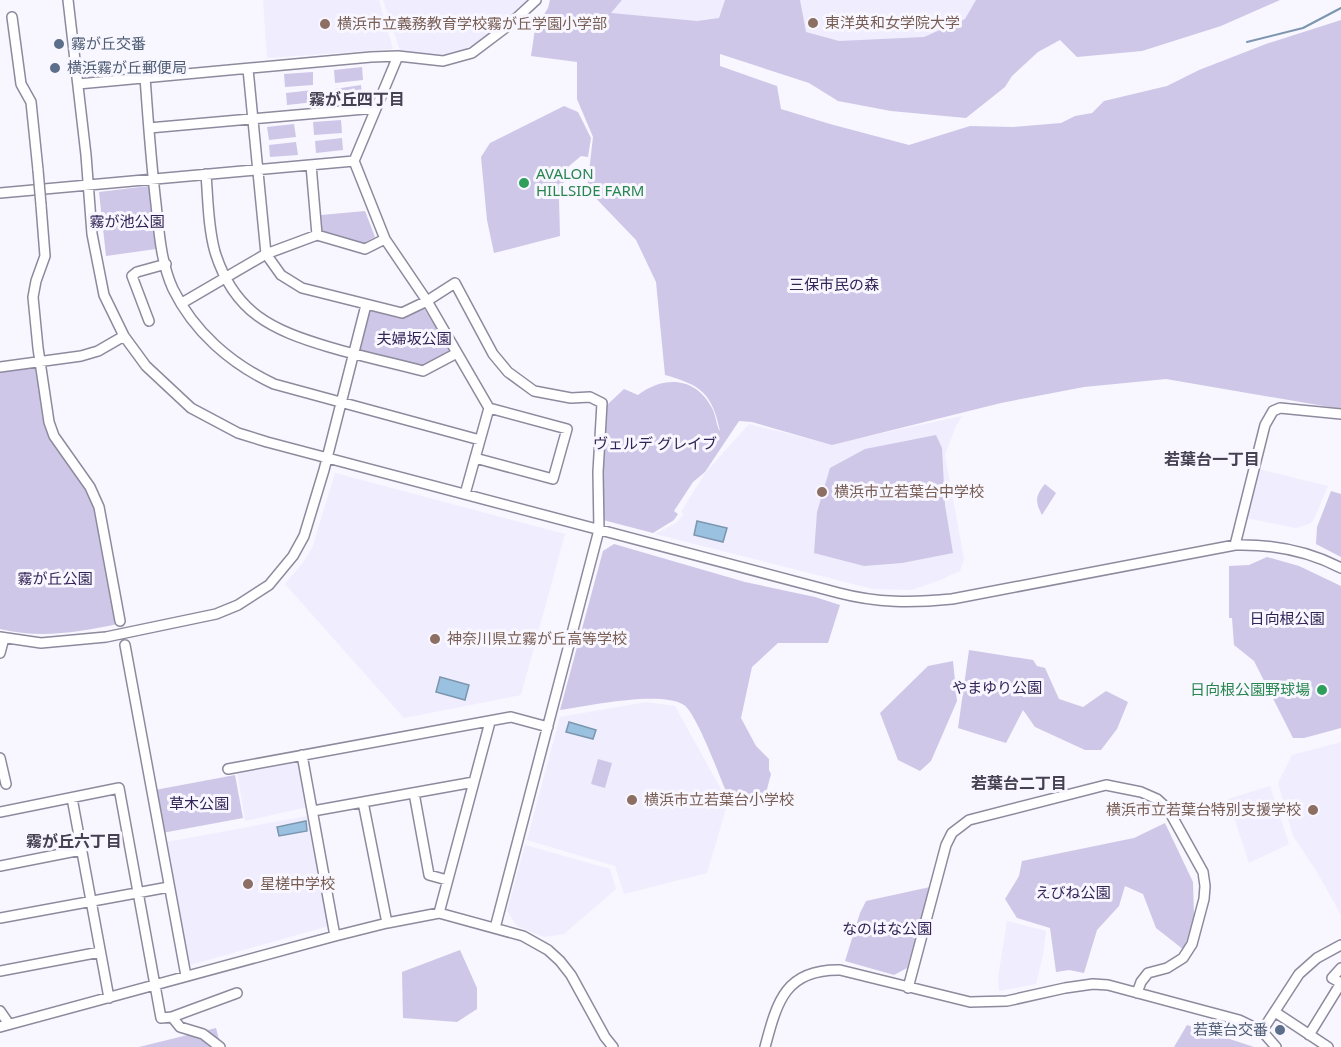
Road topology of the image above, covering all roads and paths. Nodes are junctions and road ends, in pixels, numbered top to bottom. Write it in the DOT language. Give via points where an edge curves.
graph roads {
  1 [pos="68,0"];
  2 [pos="536,0"];
  3 [pos="12,16"];
  4 [pos="398,56"];
  5 [pos="248,69"];
  6 [pos="145,77"];
  7 [pos="78,84"];
  8 [pos="376,108"];
  9 [pos="253,118"];
  10 [pos="149,128"];
  11 [pos="354,161"];
  12 [pos="311,165"];
  13 [pos="257,169"];
  14 [pos="206,174"];
  15 [pos="153,178"];
  16 [pos="87,185"];
  17 [pos="0,193"];
  18 [pos="317,235"];
  19 [pos="385,239"];
  20 [pos="266,254"];
  21 [pos="166,264"];
  22 [pos="225,278"];
  23 [pos="427,301"];
  24 [pos="182,303"];
  25 [pos="366,305"];
  26 [pos="149,321"];
  27 [pos="124,336"];
  28 [pos="457,353"];
  29 [pos="354,354"];
  30 [pos="0,367"];
  31 [pos="340,402"];
  32 [pos="489,408"];
  33 [pos="1341,414"];
  34 [pos="480,440"];
  35 [pos="327,458"];
  36 [pos="475,458"];
  37 [pos="465,494"];
  38 [pos="599,530"];
  39 [pos="1235,545"];
  40 [pos="1341,568"];
  41 [pos="120,621"];
  42 [pos="2,637"];
  43 [pos="124,645"];
  44 [pos="0,653"];
  45 [pos="490,722"];
  46 [pos="548,727"];
  47 [pos="302,755"];
  48 [pos="0,758"];
  49 [pos="228,769"];
  50 [pos="474,782"];
  51 [pos="6,783"];
  52 [pos="414,793"];
  53 [pos="72,798"];
  54 [pos="363,802"];
  55 [pos="314,811"];
  56 [pos="0,812"];
  57 [pos="81,850"];
  58 [pos="0,866"];
  59 [pos="447,880"];
  60 [pos="170,886"];
  61 [pos="139,892"];
  62 [pos="91,901"];
  63 [pos="439,914"];
  64 [pos="0,918"];
  65 [pos="387,923"];
  66 [pos="495,928"];
  67 [pos="335,936"];
  68 [pos="1341,945"];
  69 [pos="100,952"];
  70 [pos="1341,968"];
  71 [pos="0,971"];
  72 [pos="186,976"];
  73 [pos="1341,983"];
  74 [pos="156,984"];
  75 [pos="908,988"];
  76 [pos="237,993"];
  77 [pos="1137,993"];
  78 [pos="109,998"];
  79 [pos="0,1011"];
  80 [pos="1275,1012"];
  81 [pos="172,1017"];
  82 [pos="5,1025"];
  83 [pos="1262,1031"];
  84 [pos="1309,1035"];
  85 [pos="611,1046"];
  86 [pos="220,1047"];
  87 [pos="765,1047"];
  88 [pos="1276,1047"];
  89 [pos="1328,1047"];
  1 -- 7 [label="street"];
  2 -- 4 [label="street" via="472,53 442,61"];
  3 -- 41 [label="street, bridge" via="21,84 31,102 38,170 45,256 33,297 49,422 99,507"];
  4 -- 5 [label="street"];
  4 -- 8 [label="street"];
  5 -- 6 [label="street"];
  5 -- 9 [label="street"];
  6 -- 7 [label="street"];
  6 -- 10 [label="street"];
  7 -- 16 [label="street"];
  8 -- 9 [label="street"];
  8 -- 11 [label="street"];
  9 -- 10 [label="street"];
  9 -- 13 [label="street"];
  10 -- 15 [label="street"];
  11 -- 12 [label="street"];
  11 -- 19 [label="street"];
  12 -- 13 [label="street"];
  12 -- 18 [label="street"];
  13 -- 14 [label="street"];
  13 -- 20 [label="street"];
  14 -- 15 [label="street"];
  14 -- 22 [label="street" via="213,239"];
  15 -- 16 [label="street"];
  15 -- 21 [label="street"];
  16 -- 17 [label="street"];
  16 -- 27 [label="street" via="104,295"];
  18 -- 19 [label="street" via="366,249"];
  18 -- 20 [label="street"];
  19 -- 23 [label="street"];
  20 -- 22 [label="street"];
  20 -- 25 [label="street" via="281,275 302,288"];
  21 -- 24 [label="street"];
  21 -- 26 [label="street" via="132,276"];
  22 -- 24 [label="street"];
  22 -- 29 [label="street" via="236,295 269,325 286,334"];
  23 -- 25 [label="street" via="402,313"];
  23 -- 28 [label="street"];
  23 -- 38 [label="street" via="455,283 493,354 508,372 534,391 590,397 602,403 597,472"];
  24 -- 31 [label="street" via="219,350 253,374 274,384"];
  25 -- 29 [label="street"];
  27 -- 30 [label="street" via="81,356"];
  27 -- 35 [label="street" via="146,366 191,408 238,433"];
  28 -- 29 [label="street" via="423,371"];
  28 -- 32 [label="street"];
  29 -- 31 [label="street"];
  31 -- 34 [label="street"];
  31 -- 35 [label="street"];
  32 -- 34 [label="street"];
  32 -- 36 [label="street" via="567,429 553,479"];
  33 -- 39 [label="street" via="1280,408 1273,411 1265,425"];
  34 -- 36 [label="street"];
  35 -- 37 [label="street"];
  35 -- 42 [label="street" via="304,536 293,556 269,585 238,606 192,620 106,637 41,643"];
  36 -- 37 [label="street"];
  37 -- 38 [label="street"];
  38 -- 39 [label="street" via="854,597 893,602 951,599"];
  38 -- 46 [label="street"];
  39 -- 40 [label="street" via="1281,546"];
  42 -- 44 [label="street"];
  43 -- 60 [label="street"];
  45 -- 46 [label="street" via="511,717"];
  45 -- 47 [label="street"];
  45 -- 50 [label="street"];
  46 -- 66 [label="street"];
  47 -- 49 [label="street"];
  47 -- 55 [label="street"];
  48 -- 51 [label="street"];
  50 -- 52 [label="street"];
  50 -- 59 [label="street"];
  52 -- 54 [label="street"];
  52 -- 59 [label="street" via="429,875"];
  53 -- 56 [label="street"];
  53 -- 57 [label="street"];
  53 -- 61 [label="street" via="119,788"];
  54 -- 55 [label="street"];
  54 -- 65 [label="street"];
  55 -- 67 [label="street"];
  57 -- 58 [label="street"];
  57 -- 62 [label="street"];
  59 -- 63 [label="street"];
  60 -- 61 [label="street"];
  60 -- 72 [label="street"];
  61 -- 62 [label="street"];
  61 -- 74 [label="street"];
  62 -- 64 [label="street"];
  62 -- 69 [label="street"];
  63 -- 65 [label="street"];
  63 -- 66 [label="street"];
  65 -- 67 [label="street"];
  66 -- 85 [label="street" via="536,942 560,961"];
  67 -- 72 [label="street"];
  68 -- 80 [label="street" via="1299,974"];
  69 -- 71 [label="street"];
  69 -- 78 [label="street"];
  70 -- 73 [label="street" via="1332,978"];
  72 -- 74 [label="street"];
  73 -- 84 [label="street"];
  74 -- 78 [label="street"];
  74 -- 81 [label="street" via="161,1018"];
  75 -- 77 [label="street" via="980,1002 1007,1001 1093,984"];
  75 -- 77 [label="street" via="952,833 969,820 1106,785 1157,799 1168,809 1203,872 1204,899 1192,944 1183,958 1148,973"];
  75 -- 87 [label="street" via="840,970 805,975 780,999"];
  76 -- 81 [label="street"];
  77 -- 83 [label="street" via="1239,1020"];
  78 -- 82 [label="street"];
  79 -- 82 [label="street"];
  80 -- 83 [label="street"];
  80 -- 84 [label="street"];
  81 -- 86 [label="street" via="175,1024 203,1034"];
  83 -- 88 [label="street"];
  84 -- 89 [label="street"];
}
